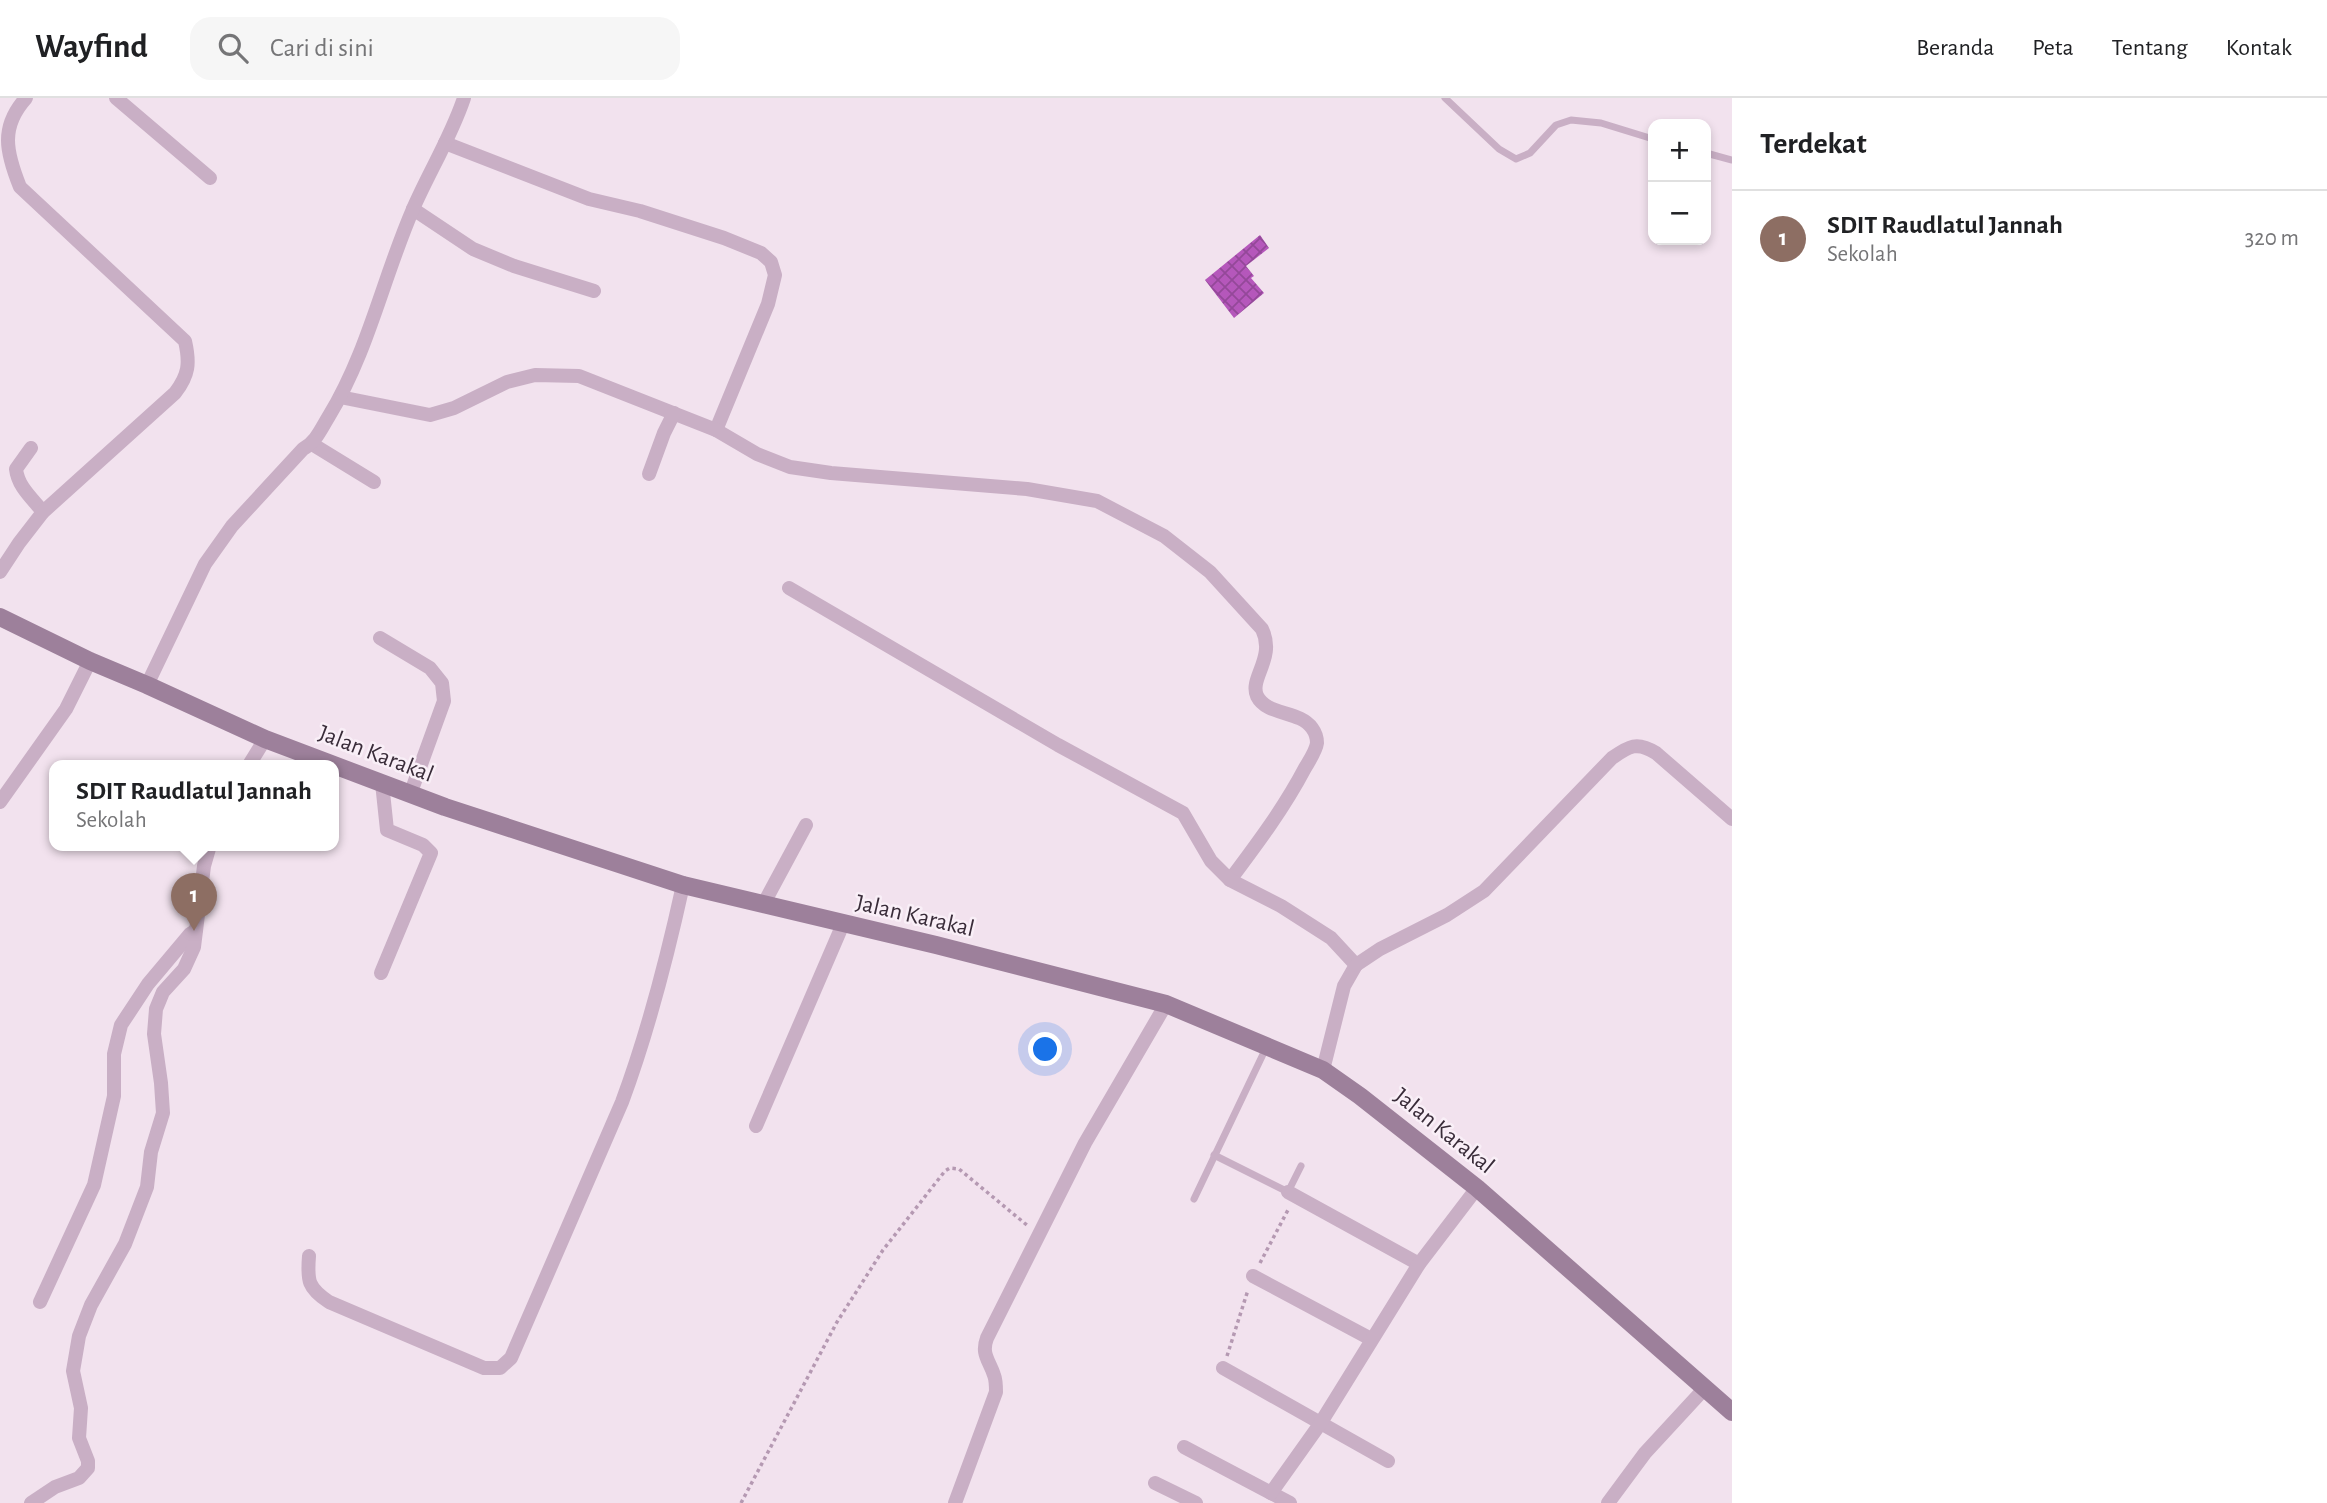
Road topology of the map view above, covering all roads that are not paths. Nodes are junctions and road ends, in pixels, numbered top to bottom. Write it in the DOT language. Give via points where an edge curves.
graph roads {
  1 [pos="26,98"];
  2 [pos="117,98"];
  3 [pos="464,98"];
  4 [pos="1446,98"];
  5 [pos="1648,137"];
  6 [pos="445,143"];
  7 [pos="1711,154"];
  8 [pos="1732,160"];
  9 [pos="210,177"];
  10 [pos="413,209"];
  11 [pos="594,291"];
  12 [pos="340,397"];
  13 [pos="674,413"];
  14 [pos="716,430"];
  15 [pos="312,444"];
  16 [pos="31,448"];
  17 [pos="649,474"];
  18 [pos="374,482"];
  19 [pos="43,512"];
  20 [pos="0,572"];
  21 [pos="789,588"];
  22 [pos="0,617"];
  23 [pos="380,638"];
  24 [pos="90,661"];
  25 [pos="147,685"];
  26 [pos="265,739"];
  27 [pos="252,760"];
  28 [pos="321,760"];
  29 [pos="339,767"];
  30 [pos="382,783"];
  31 [pos="411,792"];
  32 [pos="0,802"];
  33 [pos="1732,819"];
  34 [pos="806,825"];
  35 [pos="208,851"];
  36 [pos="1230,880"];
  37 [pos="683,885"];
  38 [pos="763,905"];
  39 [pos="843,924"];
  40 [pos="196,930"];
  41 [pos="1356,965"];
  42 [pos="381,973"];
  43 [pos="1166,1004"];
  44 [pos="1266,1047"];
  45 [pos="1323,1070"];
  46 [pos="756,1126"];
  47 [pos="1214,1155"];
  48 [pos="1301,1166"];
  49 [pos="1477,1188"];
  50 [pos="1292,1194"];
  51 [pos="1194,1199"];
  52 [pos="309,1256"];
  53 [pos="1419,1264"];
  54 [pos="1253,1276"];
  55 [pos="40,1302"];
  56 [pos="1371,1339"];
  57 [pos="1223,1368"];
  58 [pos="1705,1388"];
  59 [pos="1732,1412"];
  60 [pos="1320,1424"];
  61 [pos="1184,1447"];
  62 [pos="1388,1461"];
  63 [pos="1155,1483"];
  64 [pos="1271,1493"];
  65 [pos="31,1503"];
  66 [pos="954,1503"];
  67 [pos="1196,1503"];
  68 [pos="1290,1503"];
  69 [pos="1608,1503"];
  1 -- 19 [label="street" via="7,124 11,164 20,187 185,341 190,362 175,393"];
  2 -- 9 [label="street"];
  3 -- 6 [label="street"];
  4 -- 5 [label="lane" via="1499,149 1516,159 1530,153 1556,125 1571,120 1601,123"];
  6 -- 10 [label="street"];
  6 -- 14 [label="street" via="589,199 724,238 771,262 775,275 768,304"];
  7 -- 8 [label="lane"];
  10 -- 11 [label="street" via="473,249"];
  10 -- 12 [label="street" via="368,337"];
  12 -- 13 [label="street" via="430,415 507,382 535,375 579,376"];
  12 -- 15 [label="street"];
  13 -- 14 [label="street"];
  13 -- 17 [label="street"];
  14 -- 36 [label="street" via="790,467 1027,489 1097,501 1164,536 1210,572 1267,640 1256,695 1267,706 1311,726 1317,746 1268,828"];
  15 -- 18 [label="street"];
  15 -- 25 [label="street" via="232,526 205,564"];
  16 -- 19 [label="street" via="16,469 17,478"];
  19 -- 20 [label="street"];
  21 -- 36 [label="street" via="1183,813 1211,861"];
  22 -- 24 [label="main road, Jalan Karakal"];
  23 -- 31 [label="street" via="430,668 442,683 444,701"];
  24 -- 25 [label="main road, Jalan Karakal"];
  24 -- 32 [label="street" via="66,709"];
  25 -- 26 [label="main road, Jalan Karakal"];
  26 -- 27 [label="street"];
  26 -- 28 [label="main road, Jalan Karakal"];
  29 -- 30 [label="main road, Jalan Karakal"];
  30 -- 31 [label="main road, Jalan Karakal"];
  30 -- 42 [label="street" via="387,830 424,845 430,853"];
  31 -- 37 [label="main road, Jalan Karakal"];
  33 -- 41 [label="street" via="1656,753 1645,746 1628,747 1612,758 1484,891"];
  34 -- 38 [label="street"];
  35 -- 40 [label="street"];
  36 -- 41 [label="street" via="1331,938"];
  37 -- 38 [label="main road, Jalan Karakal"];
  37 -- 52 [label="street" via="637,1062 622,1102 511,1357 500,1368 484,1368 329,1302 313,1292 307,1276"];
  38 -- 39 [label="main road, Jalan Karakal"];
  39 -- 43 [label="main road, Jalan Karakal"];
  39 -- 46 [label="street"];
  40 -- 55 [label="street" via="148,984 121,1025 114,1054 114,1096 94,1185"];
  40 -- 65 [label="street" via="184,969 163,992 156,1009 154,1034 163,1113 147,1186 125,1244 79,1336 73,1371 81,1408 79,1438 88,1468 79,1478"];
  41 -- 45 [label="street" via="1344,986"];
  43 -- 44 [label="main road, Jalan Karakal"];
  43 -- 66 [label="street" via="1085,1143 983,1347 996,1392"];
  44 -- 45 [label="main road, Jalan Karakal"];
  44 -- 47 [label="lane"];
  45 -- 49 [label="main road, Jalan Karakal"];
  47 -- 50 [label="lane"];
  47 -- 51 [label="lane"];
  48 -- 50 [label="lane"];
  49 -- 53 [label="street"];
  49 -- 58 [label="main road, Jalan Karakal"];
  50 -- 53 [label="street"];
  53 -- 56 [label="street"];
  54 -- 56 [label="street"];
  56 -- 60 [label="street"];
  57 -- 60 [label="street"];
  58 -- 59 [label="main road, Jalan Karakal"];
  58 -- 69 [label="street" via="1645,1453"];
  60 -- 62 [label="street"];
  60 -- 64 [label="street"];
  61 -- 64 [label="street"];
  63 -- 67 [label="street"];
  64 -- 68 [label="street"];
}
